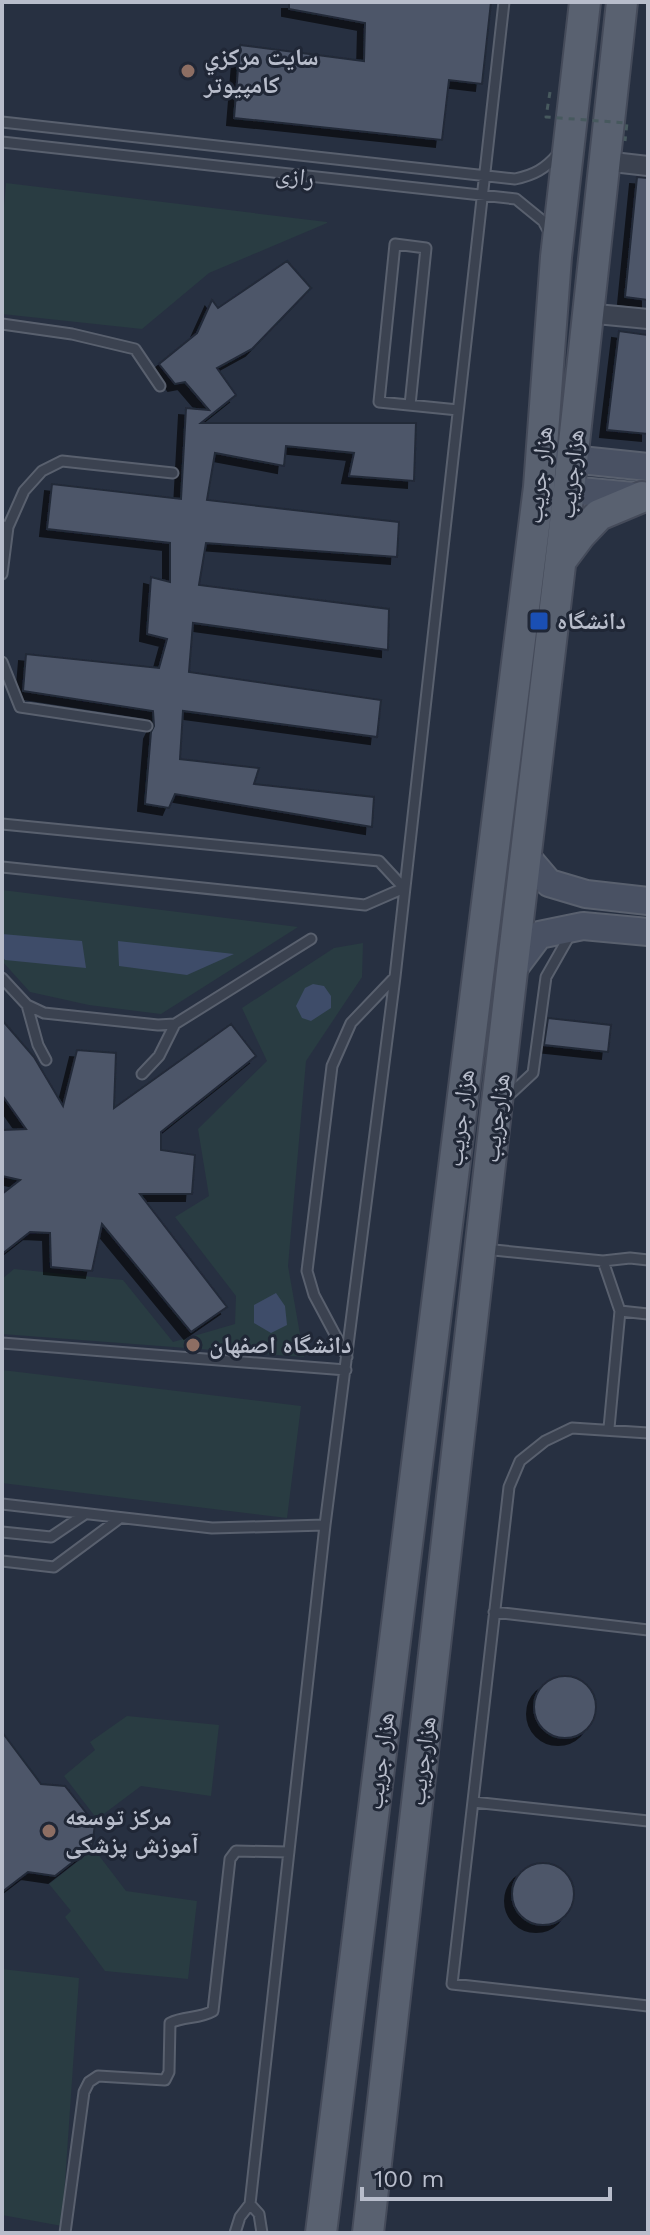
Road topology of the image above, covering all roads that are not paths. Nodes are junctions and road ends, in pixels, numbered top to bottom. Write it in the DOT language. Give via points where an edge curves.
graph roads {
  1 [pos="504,2"];
  2 [pos="585,2"];
  3 [pos="622,2"];
  4 [pos="2,122"];
  5 [pos="2,142"];
  6 [pos="568,142"];
  7 [pos="614,151"];
  8 [pos="648,166"];
  9 [pos="486,175"];
  10 [pos="482,197"];
  11 [pos="556,257"];
  12 [pos="586,313"];
  13 [pos="648,319"];
  14 [pos="2,324"];
  15 [pos="160,386"];
  16 [pos="410,405"];
  17 [pos="458,410"];
  18 [pos="542,456"];
  19 [pos="573,458"];
  20 [pos="173,473"];
  21 [pos="539,487"];
  22 [pos="646,487"];
  23 [pos="569,489"];
  24 [pos="5,527"];
  25 [pos="562,559"];
  26 [pos="2,574"];
  27 [pos="2,662"];
  28 [pos="147,726"];
  29 [pos="2,824"];
  30 [pos="526,856"];
  31 [pos="2,867"];
  32 [pos="404,888"];
  33 [pos="648,901"];
  34 [pos="574,928"];
  35 [pos="648,932"];
  36 [pos="311,939"];
  37 [pos="512,971"];
  38 [pos="395,977"];
  39 [pos="2,978"];
  40 [pos="27,1005"];
  41 [pos="175,1024"];
  42 [pos="46,1060"];
  43 [pos="142,1074"];
  44 [pos="497,1106"];
  45 [pos="481,1248"];
  46 [pos="648,1260"];
  47 [pos="603,1261"];
  48 [pos="620,1311"];
  49 [pos="648,1314"];
  50 [pos="2,1343"];
  51 [pos="347,1357"];
  52 [pos="346,1370"];
  53 [pos="609,1428"];
  54 [pos="648,1433"];
  55 [pos="2,1504"];
  56 [pos="85,1514"];
  57 [pos="120,1518"];
  58 [pos="325,1525"];
  59 [pos="2,1532"];
  60 [pos="2,1561"];
  61 [pos="494,1612"];
  62 [pos="648,1630"];
  63 [pos="473,1802"];
  64 [pos="648,1821"];
  65 [pos="289,1852"];
  66 [pos="648,2006"];
  67 [pos="250,2204"];
  68 [pos="65,2233"];
  69 [pos="235,2233"];
  70 [pos="262,2233"];
  71 [pos="321,2233"];
  72 [pos="368,2233"];
  1 -- 9 [label="lane"];
  2 -- 6 [label="main road, هزار جریب"];
  3 -- 7 [label="main road, هزارجریب"];
  4 -- 9 [label="lane, رازی"];
  5 -- 10 [label="lane, رازی"];
  6 -- 9 [label="lane, رازی" via="532,175"];
  6 -- 11 [label="main road, هزار جریب"];
  7 -- 8 [label="street"];
  7 -- 12 [label="main road, هزارجریب"];
  9 -- 10 [label="lane"];
  10 -- 11 [label="lane, رازی" via="516,199 543,221"];
  10 -- 17 [label="lane"];
  11 -- 18 [label="main road, هزار جریب"];
  12 -- 13 [label="street"];
  12 -- 19 [label="main road, هزارجریب"];
  14 -- 15 [label="lane" via="135,349"];
  16 -- 16 [label="lane" via="379,402 395,244 426,248"];
  16 -- 17 [label="lane"];
  17 -- 32 [label="lane"];
  18 -- 19 [label="main road"];
  18 -- 21 [label="main road, هزار جریب"];
  19 -- 22 [label="main road"];
  19 -- 23 [label="main road, هزارجریب"];
  20 -- 24 [label="lane" via="62,461 42,471 24,491"];
  21 -- 23 [label="main road"];
  21 -- 71 [label="main road, هزار جریب"];
  22 -- 23 [label="main road"];
  22 -- 25 [label="main road" via="599,515"];
  23 -- 25 [label="main road, هزارجریب"];
  24 -- 26 [label="lane"];
  25 -- 30 [label="main road, هزارجریب"];
  27 -- 28 [label="lane" via="20,707"];
  29 -- 32 [label="lane" via="379,861"];
  30 -- 33 [label="main road" via="549,883 586,894"];
  30 -- 37 [label="main road, هزارجریب"];
  31 -- 32 [label="lane" via="365,905"];
  32 -- 38 [label="lane"];
  34 -- 35 [label="main road"];
  34 -- 37 [label="main road" via="539,935"];
  34 -- 44 [label="lane" via="546,977 533,1073"];
  36 -- 41 [label="lane"];
  37 -- 44 [label="main road, هزارجریب"];
  38 -- 51 [label="lane"];
  38 -- 51 [label="lane" via="351,1023 332,1066 307,1271"];
  39 -- 40 [label="lane"];
  40 -- 41 [label="lane" via="44,1013"];
  40 -- 42 [label="lane"];
  41 -- 43 [label="lane" via="159,1056"];
  44 -- 45 [label="main road, هزارجریب"];
  45 -- 47 [label="lane"];
  45 -- 72 [label="main road, هزارجریب"];
  46 -- 47 [label="lane"];
  47 -- 48 [label="lane"];
  48 -- 49 [label="lane"];
  48 -- 53 [label="lane"];
  50 -- 52 [label="lane"];
  51 -- 52 [label="lane"];
  52 -- 58 [label="lane"];
  53 -- 54 [label="lane"];
  53 -- 61 [label="lane" via="572,1428 520,1461 509,1487"];
  55 -- 56 [label="lane"];
  56 -- 57 [label="lane"];
  56 -- 59 [label="lane" via="51,1537"];
  57 -- 58 [label="lane" via="212,1528"];
  57 -- 60 [label="lane" via="54,1567"];
  58 -- 65 [label="lane"];
  61 -- 62 [label="lane"];
  61 -- 63 [label="lane"];
  63 -- 64 [label="lane"];
  63 -- 66 [label="lane" via="452,1984"];
  65 -- 67 [label="lane"];
  65 -- 68 [label="lane" via="248,1849 236,1851 230,1859 213,2011 170,2023 165,2080 98,2076 89,2082"];
  67 -- 69 [label="lane"];
  67 -- 70 [label="lane" via="259,2214"];
}
